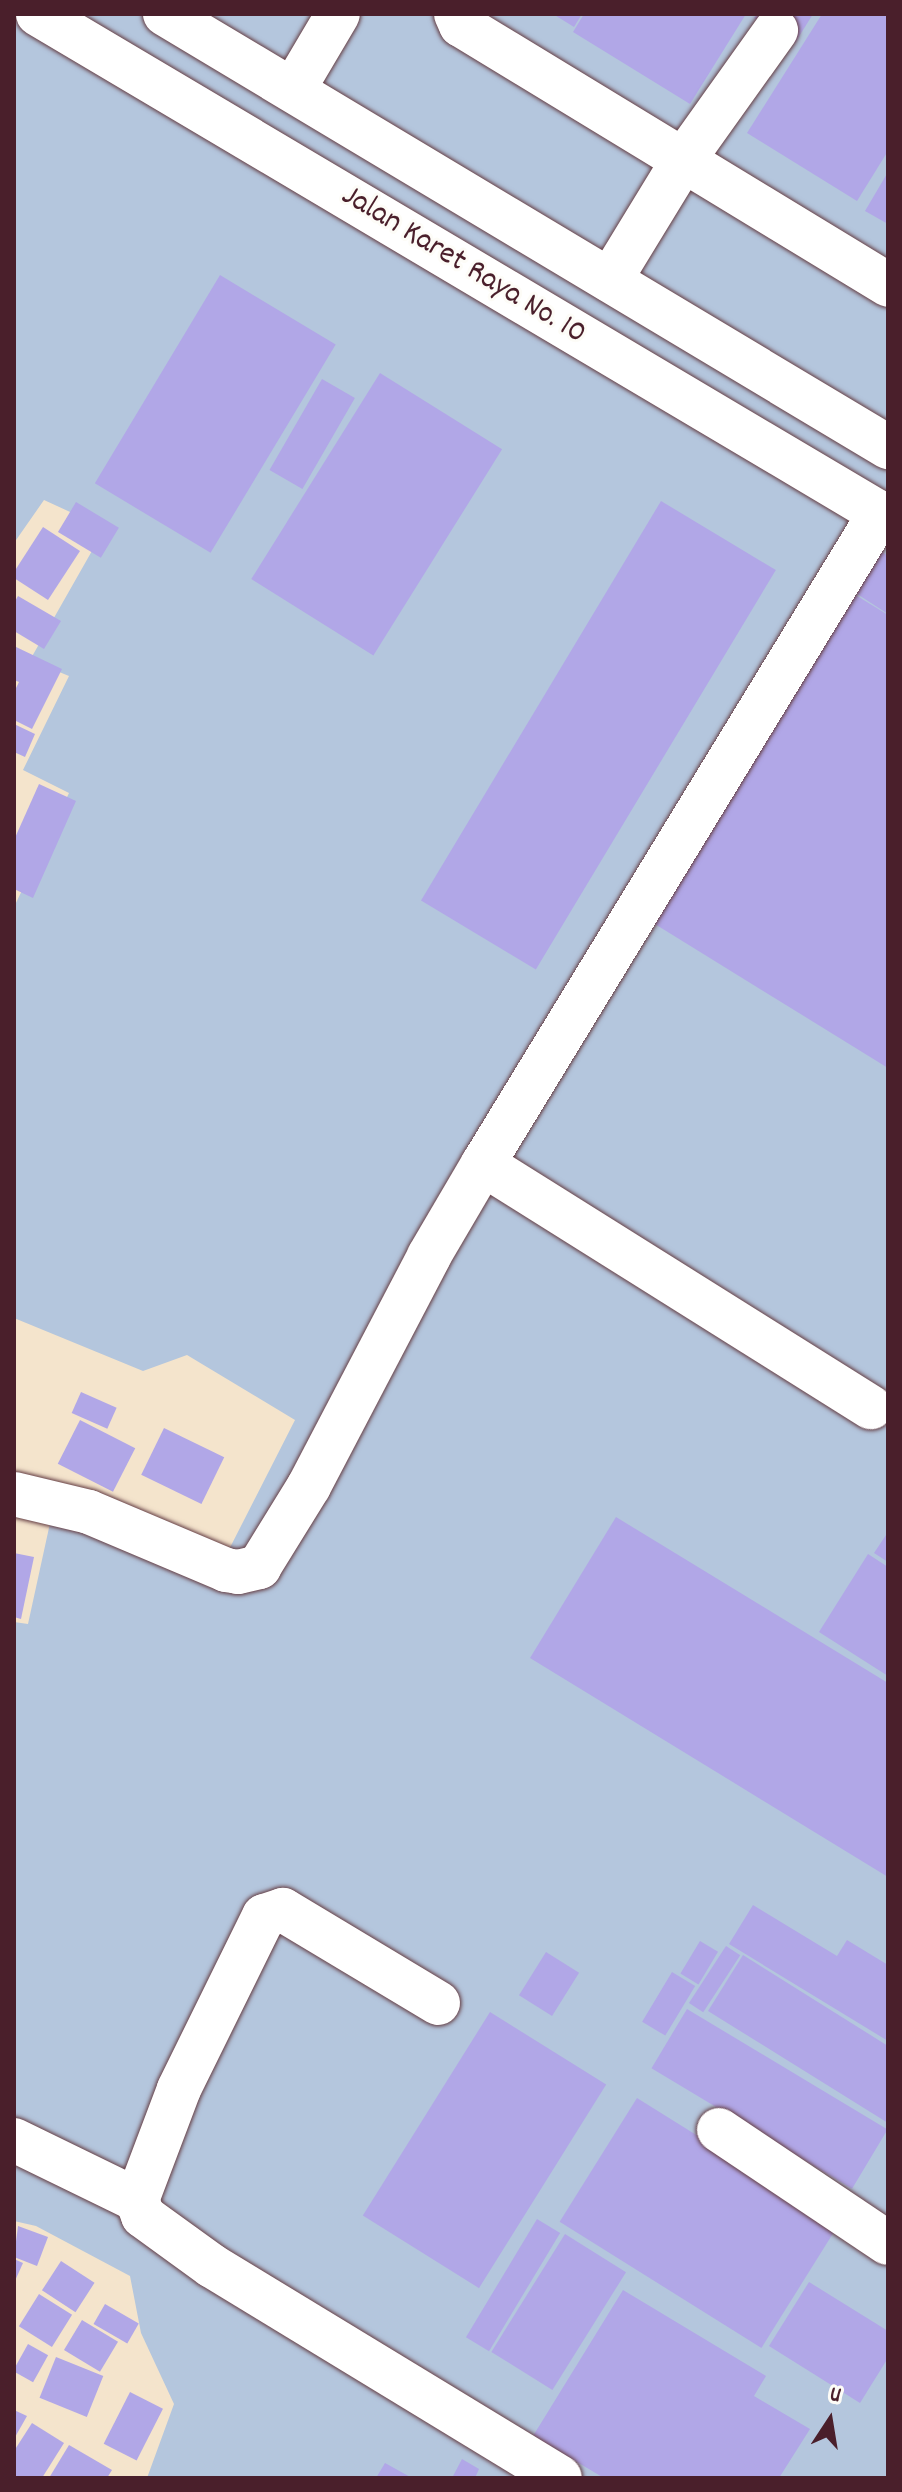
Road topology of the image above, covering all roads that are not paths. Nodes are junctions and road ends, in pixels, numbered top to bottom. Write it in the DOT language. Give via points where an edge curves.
graph roads {
  1 [pos="38,14"];
  2 [pos="165,14"];
  3 [pos="338,14"];
  4 [pos="456,14"];
  5 [pos="776,30"];
  6 [pos="293,90"];
  7 [pos="682,162"];
  8 [pos="610,280"];
  9 [pos="888,285"];
  10 [pos="888,447"];
  11 [pos="884,516"];
  12 [pos="483,1164"];
  13 [pos="871,1407"];
  14 [pos="14,1494"];
  15 [pos="438,2003"];
  16 [pos="719,2130"];
  17 [pos="14,2140"];
  18 [pos="137,2200"];
  19 [pos="888,2243"];
  20 [pos="560,2478"];
  1 -- 11 [label="street, Jalan Karet Raya No. 10"];
  2 -- 6 [label="street, Jalan Karet Raya No. 10"];
  3 -- 6 [label="street"];
  4 -- 7 [label="street" via="461,25"];
  5 -- 7 [label="street"];
  6 -- 8 [label="street, Jalan Karet Raya No. 10"];
  7 -- 8 [label="street"];
  7 -- 9 [label="street"];
  8 -- 10 [label="street, Jalan Karet Raya No. 10"];
  11 -- 12 [label="street"];
  12 -- 13 [label="street"];
  12 -- 14 [label="street" via="309,1486 259,1567 226,1570 89,1512"];
  15 -- 18 [label="street" via="283,1910 264,1916 179,2089"];
  16 -- 19 [label="street"];
  17 -- 18 [label="street"];
  18 -- 20 [label="street" via="143,2216 212,2266"];
}
